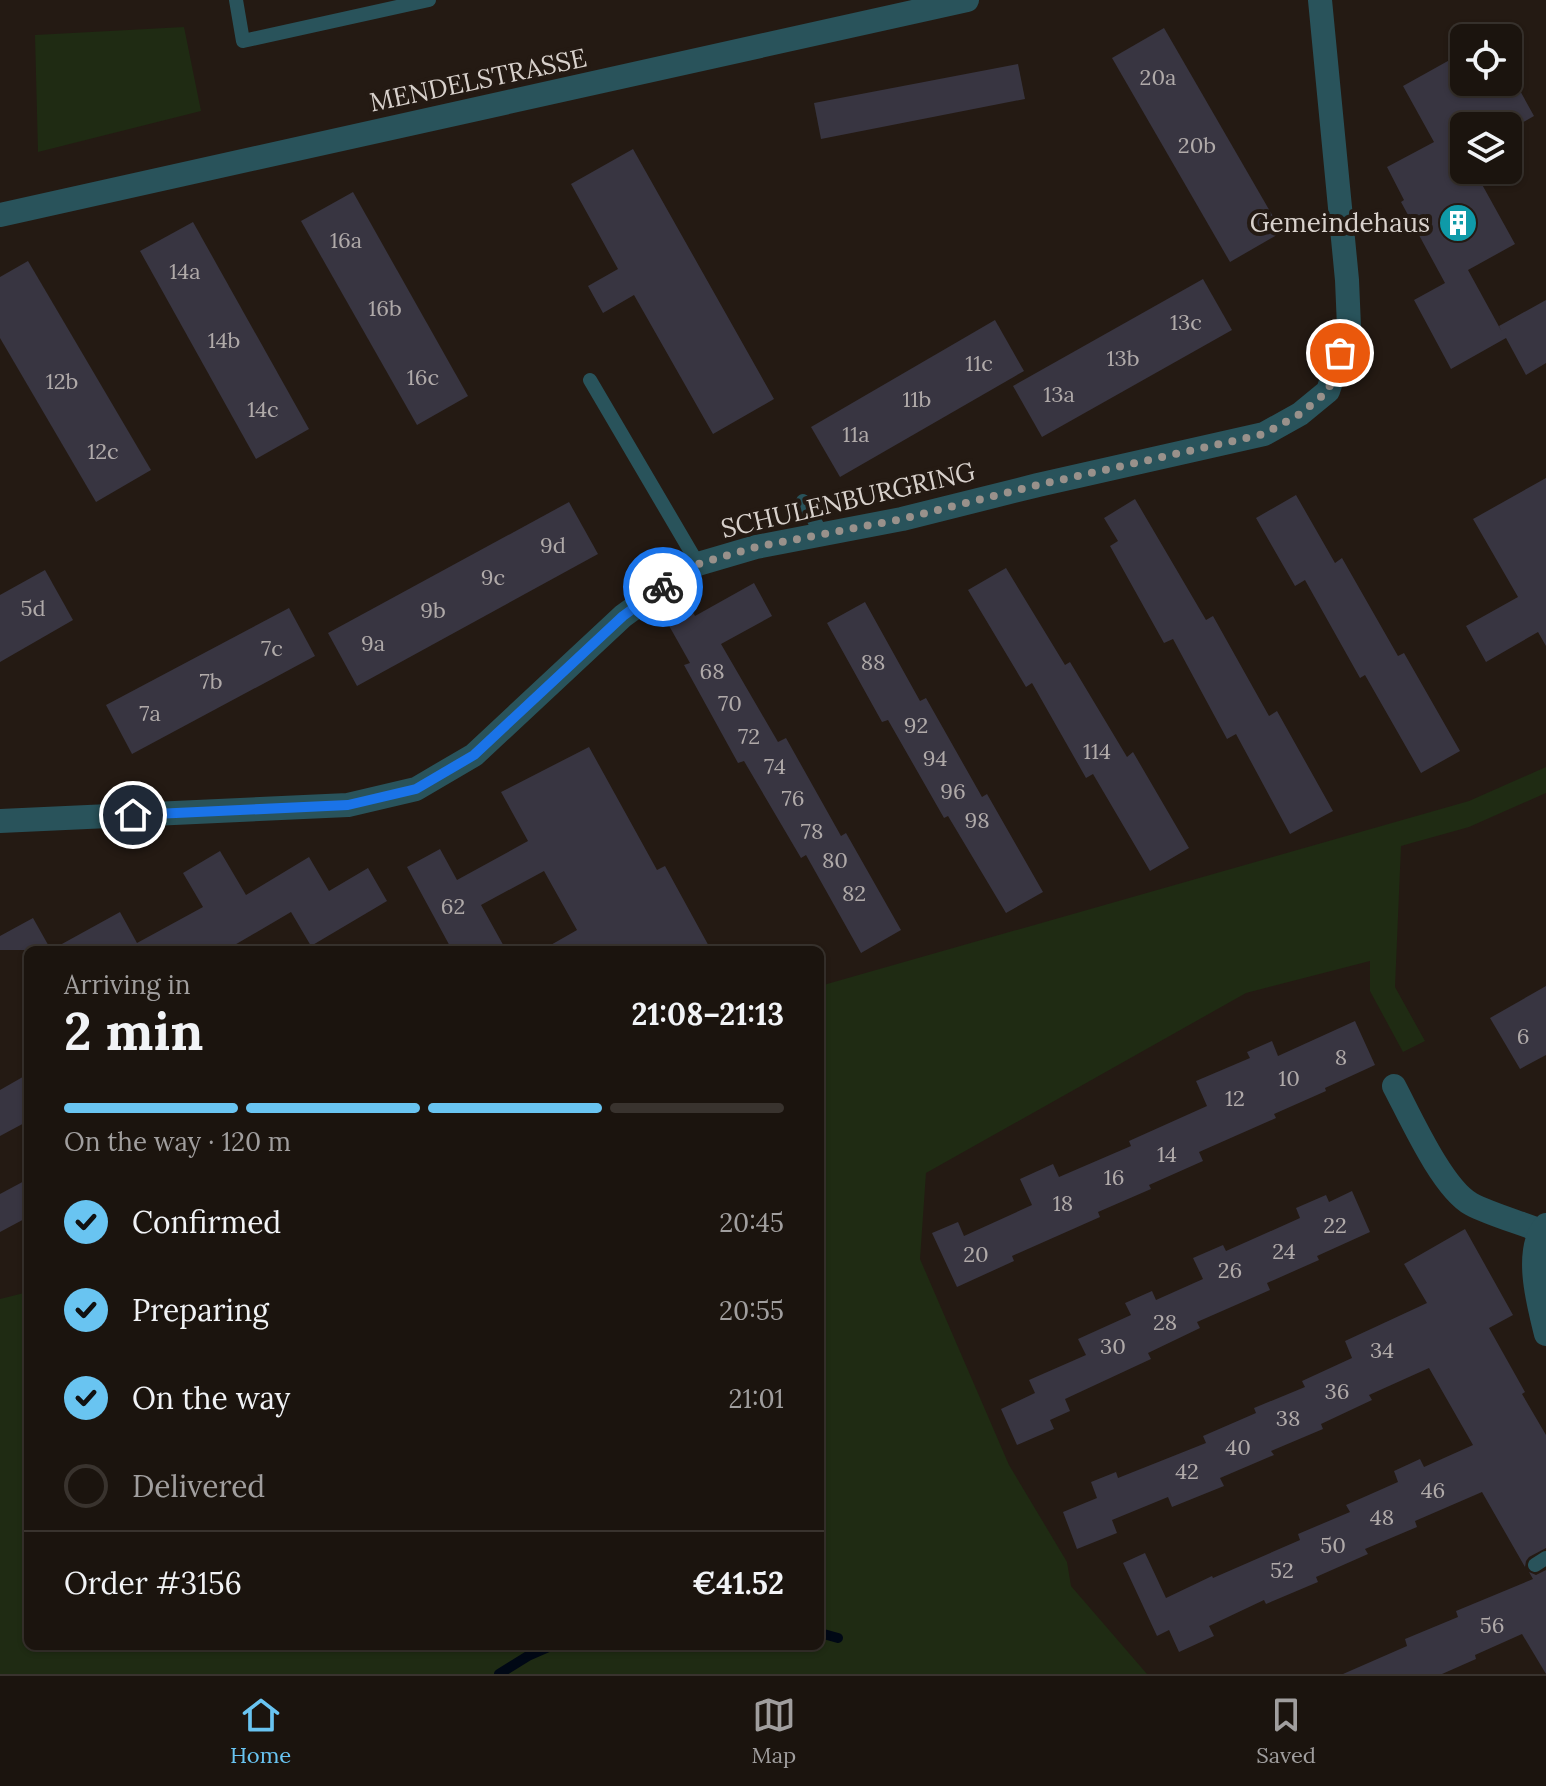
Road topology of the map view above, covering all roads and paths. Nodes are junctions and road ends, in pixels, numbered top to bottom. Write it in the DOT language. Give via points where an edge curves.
graph roads {
  1 [pos="236,0"];
  2 [pos="429,0"];
  3 [pos="967,0"];
  4 [pos="1320,0"];
  5 [pos="0,215"];
  6 [pos="590,380"];
  7 [pos="803,501"];
  8 [pos="822,534"];
  9 [pos="698,564"];
  10 [pos="0,821"];
  11 [pos="1394,1086"];
  12 [pos="1544,1228"];
  13 [pos="1546,1334"];
  1 -- 2 [label="lane" via="243,41"];
  3 -- 5 [label="street, MENDELSTRASSE"];
  4 -- 8 [label="street, SCHULENBURGRING" via="1349,327 1328,391 1264,434"];
  6 -- 9 [label="lane"];
  7 -- 8 [label="lane"];
  8 -- 9 [label="street, SCHULENBURGRING"];
  9 -- 10 [label="street, SCHULENBURGRING" via="623,616 474,755 416,789 348,805"];
  11 -- 12 [label="street" via="1434,1161 1469,1203"];
  12 -- 13 [label="street" via="1535,1256 1534,1287"];
}
